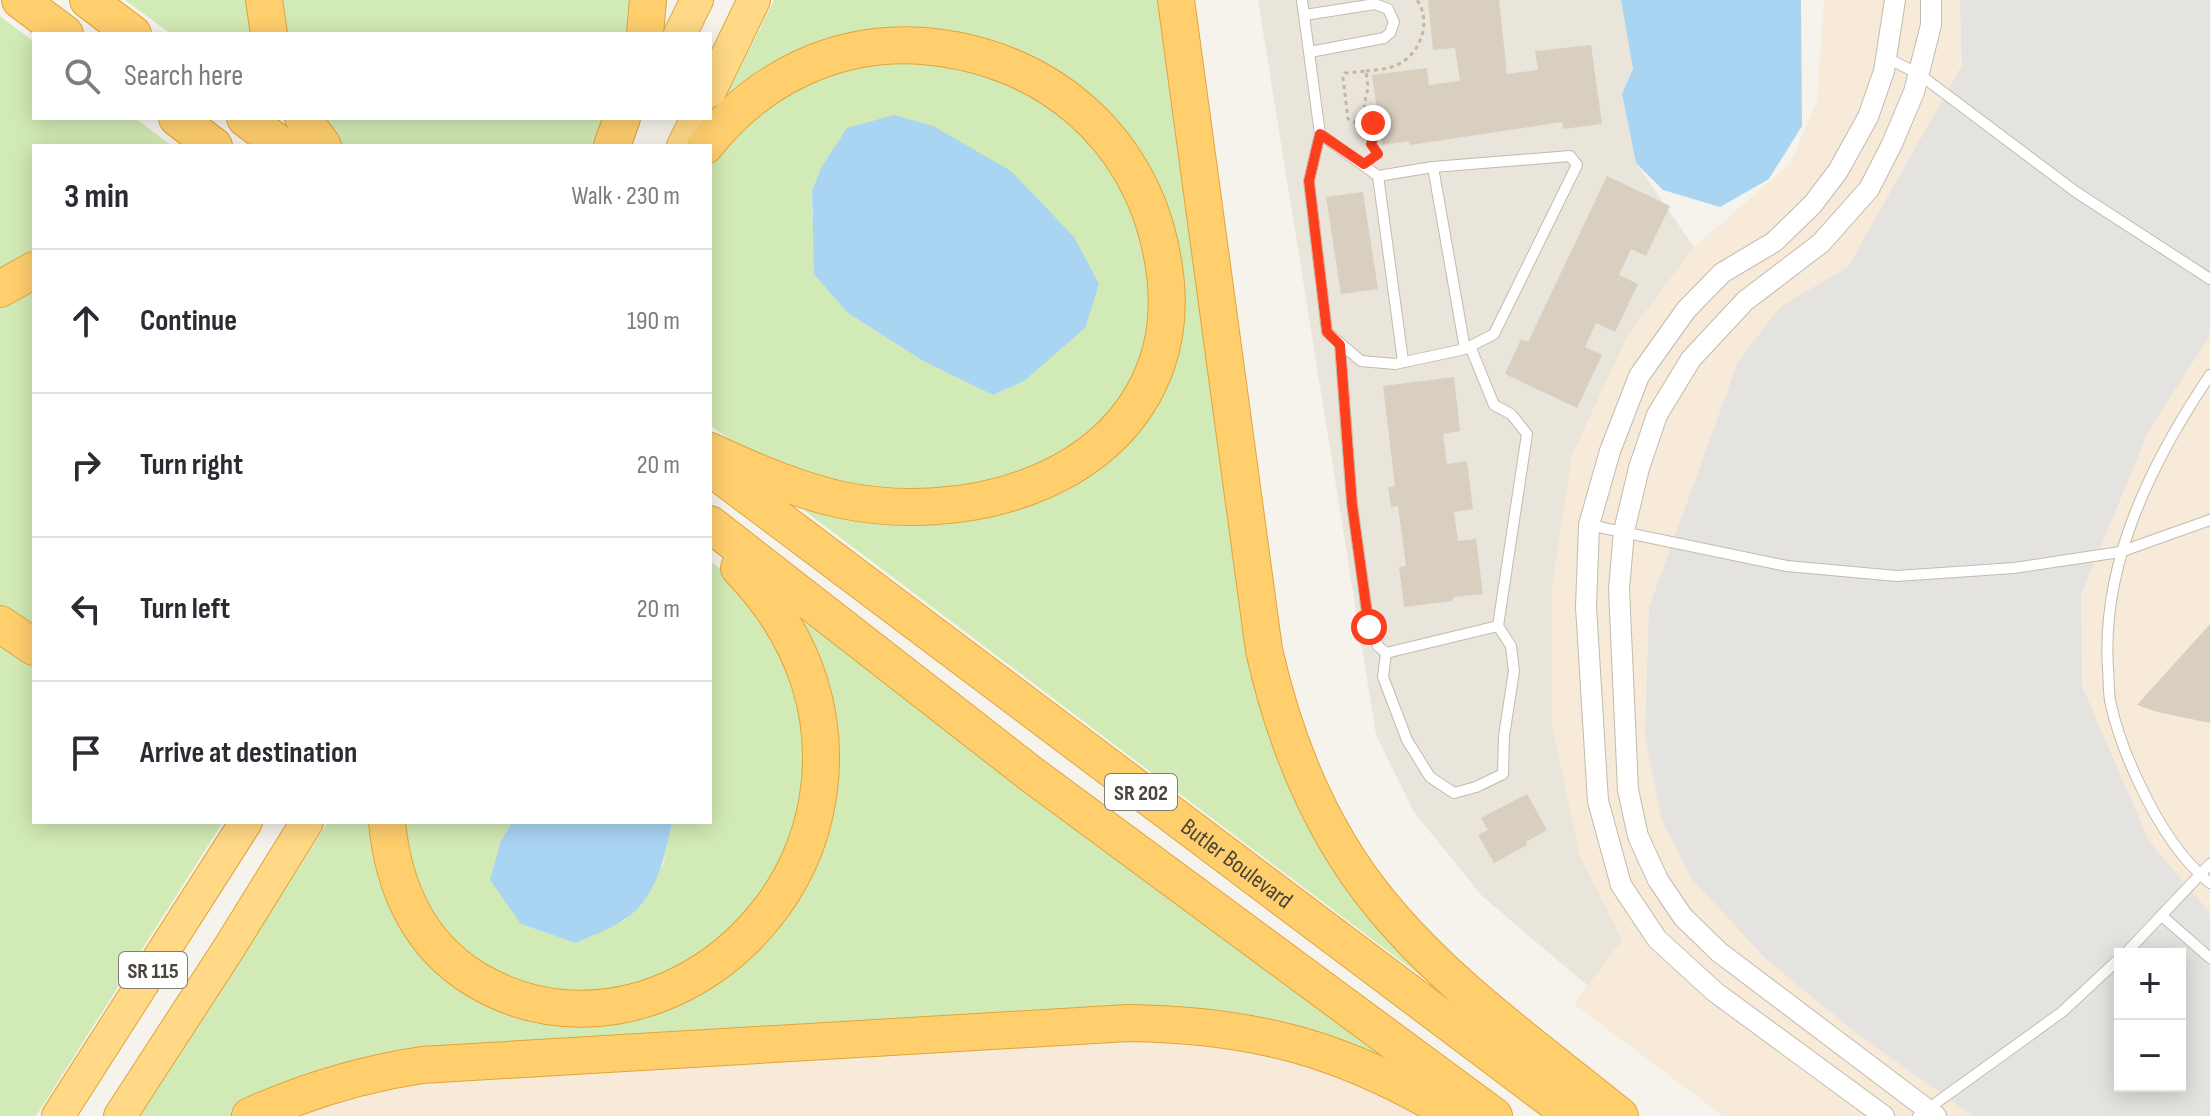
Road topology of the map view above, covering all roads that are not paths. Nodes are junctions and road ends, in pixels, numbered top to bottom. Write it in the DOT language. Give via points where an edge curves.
graph roads {
  1 [pos="20,0"];
  2 [pos="88,0"];
  3 [pos="264,0"];
  4 [pos="648,0"];
  5 [pos="697,0"];
  6 [pos="754,0"];
  7 [pos="1176,0"];
  8 [pos="1302,0"];
  9 [pos="1895,0"];
  10 [pos="1931,0"];
  11 [pos="1305,15"];
  12 [pos="62,32"];
  13 [pos="130,32"];
  14 [pos="269,32"];
  15 [pos="645,32"];
  16 [pos="681,32"];
  17 [pos="1310,52"];
  18 [pos="1887,58"];
  19 [pos="1919,74"];
  20 [pos="712,87"];
  21 [pos="180,120"];
  22 [pos="248,120"];
  23 [pos="304,120"];
  24 [pos="621,120"];
  25 [pos="637,120"];
  26 [pos="696,120"];
  27 [pos="1320,134"];
  28 [pos="211,144"];
  29 [pos="279,144"];
  30 [pos="322,144"];
  31 [pos="613,144"];
  32 [pos="625,144"];
  33 [pos="684,144"];
  34 [pos="707,144"];
  35 [pos="1433,167"];
  36 [pos="1378,176"];
  37 [pos="32,271"];
  38 [pos="2210,279"];
  39 [pos="0,289"];
  40 [pos="1340,345"];
  41 [pos="1467,348"];
  42 [pos="1403,361"];
  43 [pos="2210,375"];
  44 [pos="712,452"];
  45 [pos="712,469"];
  46 [pos="2210,520"];
  47 [pos="1589,525"];
  48 [pos="712,526"];
  49 [pos="1624,531"];
  50 [pos="712,536"];
  51 [pos="2120,552"];
  52 [pos="0,624"];
  53 [pos="1498,626"];
  54 [pos="32,646"];
  55 [pos="1386,653"];
  56 [pos="245,824"];
  57 [pos="306,824"];
  58 [pos="387,824"];
  59 [pos="2210,864"];
  60 [pos="2200,875"];
  61 [pos="2210,883"];
  62 [pos="2162,916"];
  63 [pos="2131,948"];
  64 [pos="2210,958"];
  65 [pos="2114,964"];
  66 [pos="1927,1114"];
  67 [pos="58,1116"];
  68 [pos="120,1116"];
  69 [pos="250,1116"];
  70 [pos="1456,1116"];
  71 [pos="1494,1116"];
  72 [pos="1573,1116"];
  73 [pos="1620,1116"];
  74 [pos="1884,1116"];
  1 -- 12 [label="highway"];
  2 -- 13 [label="highway"];
  3 -- 14 [label="highway"];
  4 -- 15 [label="highway"];
  5 -- 16 [label="highway"];
  6 -- 20 [label="highway"];
  7 -- 73 [label="highway" via="1264,650 1291,747 1342,848 1382,906 1461,987"];
  8 -- 11 [label="lane"];
  9 -- 18 [label="street"];
  10 -- 19 [label="street" via="1931,25"];
  11 -- 17 [label="lane"];
  11 -- 17 [label="lane" via="1375,4 1388,9 1394,22 1384,38"];
  17 -- 27 [label="lane"];
  18 -- 19 [label="lane"];
  18 -- 47 [label="street" via="1868,117 1813,204 1774,242 1722,273 1686,310 1639,376"];
  19 -- 38 [label="lane" via="2076,192"];
  19 -- 49 [label="street" via="1869,189 1821,243 1745,301 1691,359 1657,415"];
  21 -- 28 [label="highway"];
  22 -- 29 [label="highway"];
  23 -- 30 [label="highway"];
  24 -- 31 [label="highway"];
  25 -- 32 [label="highway"];
  26 -- 33 [label="highway"];
  27 -- 36 [label="lane"];
  27 -- 40 [label="lane" via="1309,181 1327,332"];
  34 -- 44 [label="highway" via="763,88 825,58 894,45 940,47 1013,66 1057,91 1113,143 1152,215 1168,293 1163,342 1135,406 1102,445 1030,487 958,503 871,504 815,494"];
  35 -- 36 [label="lane"];
  35 -- 41 [label="lane"];
  35 -- 41 [label="lane" via="1570,156 1577,165 1494,334"];
  36 -- 42 [label="lane"];
  37 -- 39 [label="highway"];
  40 -- 42 [label="lane" via="1361,361"];
  40 -- 55 [label="lane" via="1352,504 1369,627"];
  41 -- 42 [label="lane"];
  41 -- 53 [label="lane" via="1494,405 1511,414 1527,434"];
  43 -- 51 [label="lane" via="2155,468"];
  45 -- 72 [label="highway, Butler Boulevard / SR 202"];
  46 -- 51 [label="lane"];
  47 -- 49 [label="lane"];
  47 -- 74 [label="street" via="1586,607 1598,801 1621,885 1657,939 1715,992"];
  48 -- 71 [label="highway, Butler Boulevard / SR 202" via="1031,774"];
  49 -- 51 [label="lane" via="1787,566 1897,576 2014,568"];
  49 -- 66 [label="street" via="1619,589 1628,790 1638,836 1658,880 1683,917 1719,952"];
  50 -- 58 [label="highway" via="762,592 793,639 812,692 820,743 817,795 806,842 769,910 734,947 674,988 627,1005 549,1008 503,994 451,961 423,931 396,877"];
  51 -- 60 [label="lane" via="2106,636 2110,703 2128,759 2159,823"];
  52 -- 54 [label="highway"];
  53 -- 55 [label="lane"];
  53 -- 55 [label="lane" via="1511,646 1514,671 1503,774 1454,793 1430,777 1407,740 1383,677"];
  56 -- 67 [label="highway, SR 115"];
  57 -- 68 [label="highway, SR 115"];
  59 -- 60 [label="lane"];
  60 -- 61 [label="lane"];
  60 -- 62 [label="lane"];
  62 -- 63 [label="lane"];
  62 -- 64 [label="lane"];
  65 -- 66 [label="lane" via="2062,1012"];
  69 -- 70 [label="highway" via="336,1083 434,1063 1128,1023 1209,1026 1294,1043 1391,1079"];
}
